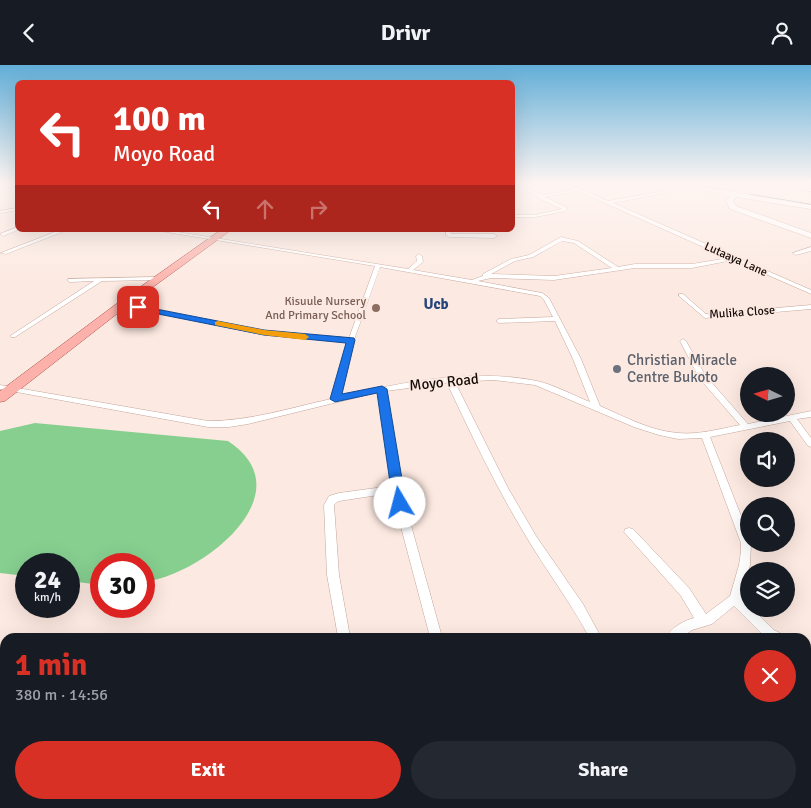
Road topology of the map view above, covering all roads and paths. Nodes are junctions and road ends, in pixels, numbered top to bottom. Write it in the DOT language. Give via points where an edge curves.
graph roads {
  1 [pos="643,219"];
  2 [pos="764,219"];
  3 [pos="15,229"];
  4 [pos="60,232"];
  5 [pos="169,232"];
  6 [pos="224,232"];
  7 [pos="448,232"];
  8 [pos="3,234"];
  9 [pos="494,236"];
  10 [pos="811,236"];
  11 [pos="213,239"];
  12 [pos="811,249"];
  13 [pos="4,253"];
  14 [pos="796,253"];
  15 [pos="419,255"];
  16 [pos="734,258"];
  17 [pos="378,266"];
  18 [pos="616,268"];
  19 [pos="408,271"];
  20 [pos="480,278"];
  21 [pos="157,279"];
  22 [pos="70,280"];
  23 [pos="100,280"];
  24 [pos="473,282"];
  25 [pos="811,292"];
  26 [pos="680,295"];
  27 [pos="123,304"];
  28 [pos="811,307"];
  29 [pos="557,319"];
  30 [pos="499,321"];
  31 [pos="13,336"];
  32 [pos="351,340"];
  33 [pos="683,341"];
  34 [pos="450,380"];
  35 [pos="5,388"];
  36 [pos="382,389"];
  37 [pos="0,398"];
  38 [pos="335,399"];
  39 [pos="597,409"];
  40 [pos="811,414"];
  41 [pos="795,416"];
  42 [pos="795,422"];
  43 [pos="760,423"];
  44 [pos="745,426"];
  45 [pos="705,435"];
  46 [pos="811,444"];
  47 [pos="396,489"];
  48 [pos="629,532"];
  49 [pos="735,599"];
  50 [pos="703,621"];
  51 [pos="343,633"];
  52 [pos="435,633"];
  53 [pos="593,633"];
  54 [pos="678,633"];
  55 [pos="769,633"];
  1 -- 16 [label="street, Lutaaya Lane"];
  2 -- 10 [label="main road"];
  3 -- 8 [label="street"];
  4 -- 13 [label="street"];
  5 -- 11 [label="street"];
  6 -- 11 [label="main road"];
  7 -- 9 [label="street" via="448,235"];
  11 -- 17 [label="street"];
  11 -- 21 [label="main road"];
  12 -- 14 [label="street"];
  15 -- 19 [label="street" via="419,264"];
  16 -- 18 [label="street" via="692,266"];
  16 -- 25 [label="street, Lutaaya Lane"];
  17 -- 19 [label="street"];
  17 -- 32 [label="street"];
  18 -- 20 [label="street" via="554,277"];
  18 -- 20 [label="street" via="576,242 561,239"];
  19 -- 24 [label="street"];
  20 -- 24 [label="street"];
  21 -- 23 [label="street"];
  21 -- 27 [label="main road"];
  22 -- 23 [label="street"];
  23 -- 31 [label="street"];
  24 -- 29 [label="street" via="542,295"];
  26 -- 28 [label="street, Mulika Close" via="705,316"];
  27 -- 32 [label="street" via="264,333"];
  27 -- 35 [label="main road"];
  29 -- 30 [label="street"];
  29 -- 39 [label="street"];
  32 -- 38 [label="street"];
  33 -- 44 [label="street" via="702,375"];
  34 -- 36 [label="street, Moyo Road"];
  34 -- 39 [label="street, Moyo Road" via="522,380"];
  34 -- 53 [label="street" via="519,518 573,597"];
  35 -- 37 [label="main road"];
  35 -- 38 [label="street, Moyo Road" via="208,424 248,421"];
  36 -- 38 [label="street, Moyo Road"];
  36 -- 47 [label="street"];
  39 -- 45 [label="street, Moyo Road" via="662,433"];
  40 -- 41 [label="street, Moyo Road"];
  42 -- 46 [label="street"];
  43 -- 44 [label="street, Moyo Road"];
  44 -- 45 [label="street, Moyo Road"];
  45 -- 49 [label="street" via="746,543 747,560"];
  47 -- 51 [label="street" via="339,497 329,505 333,575"];
  47 -- 52 [label="street"];
  48 -- 50 [label="street" via="685,592"];
  49 -- 50 [label="street"];
  49 -- 55 [label="street"];
  50 -- 54 [label="street" via="689,625"];
}
